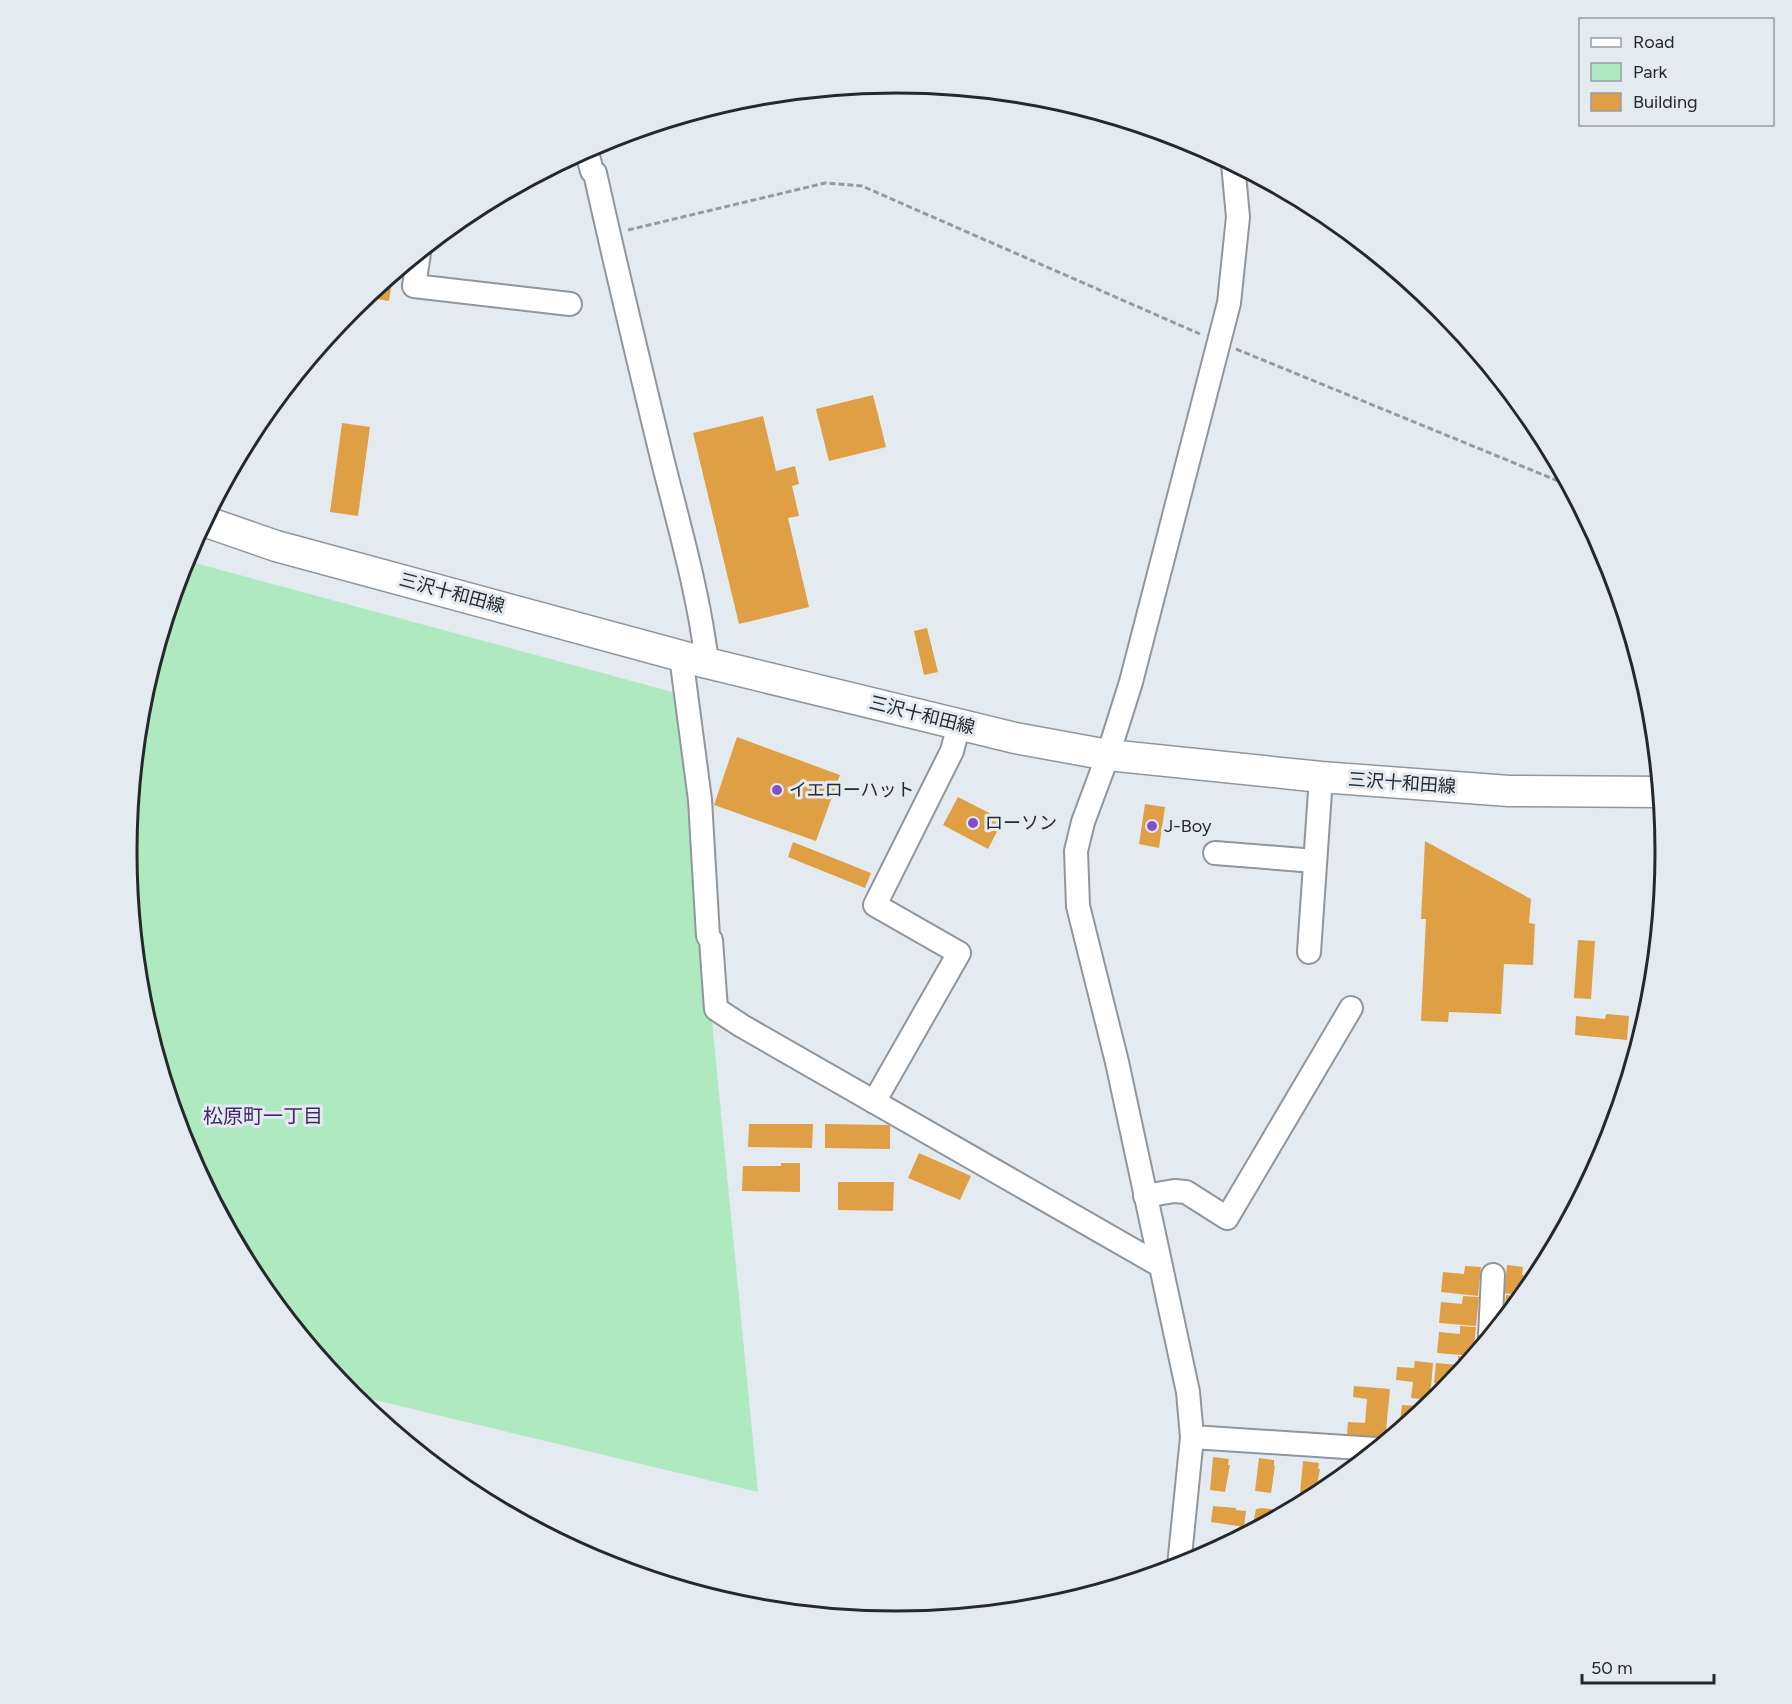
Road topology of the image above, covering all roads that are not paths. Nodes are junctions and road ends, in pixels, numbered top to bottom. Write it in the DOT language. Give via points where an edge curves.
graph roads {
  1 [pos="589,159"];
  2 [pos="1234,172"];
  3 [pos="417,264"];
  4 [pos="570,304"];
  5 [pos="212,524"];
  6 [pos="694,660"];
  7 [pos="959,724"];
  8 [pos="1108,755"];
  9 [pos="1321,777"];
  10 [pos="1652,792"];
  11 [pos="1215,853"];
  12 [pos="1315,861"];
  13 [pos="1309,952"];
  14 [pos="1351,1008"];
  15 [pos="874,1102"];
  16 [pos="1145,1196"];
  17 [pos="1161,1266"];
  18 [pos="1493,1275"];
  19 [pos="1491,1323"];
  20 [pos="1192,1437"];
  21 [pos="1365,1448"];
  22 [pos="1180,1555"];
  1 -- 6 [label="street" via="703,632"];
  2 -- 8 [label="street" via="1238,217 1229,303 1131,682"];
  3 -- 4 [label="street" via="414,286"];
  5 -- 6 [label="main road, 三沢十和田線" via="276,546"];
  6 -- 7 [label="main road, 三沢十和田線"];
  6 -- 15 [label="street" via="708,936 716,1009"];
  7 -- 8 [label="main road, 三沢十和田線"];
  7 -- 15 [label="street" via="952,751 874,906 959,953"];
  8 -- 9 [label="main road, 三沢十和田線"];
  8 -- 16 [label="street" via="1076,851 1078,906"];
  9 -- 10 [label="main road, 三沢十和田線" via="1509,791"];
  9 -- 12 [label="street"];
  11 -- 12 [label="street"];
  12 -- 13 [label="street"];
  14 -- 16 [label="street" via="1227,1218 1186,1192"];
  15 -- 17 [label="street"];
  16 -- 17 [label="street"];
  17 -- 20 [label="street" via="1188,1392"];
  18 -- 19 [label="street"];
  20 -- 21 [label="street"];
  20 -- 22 [label="street"];
}
